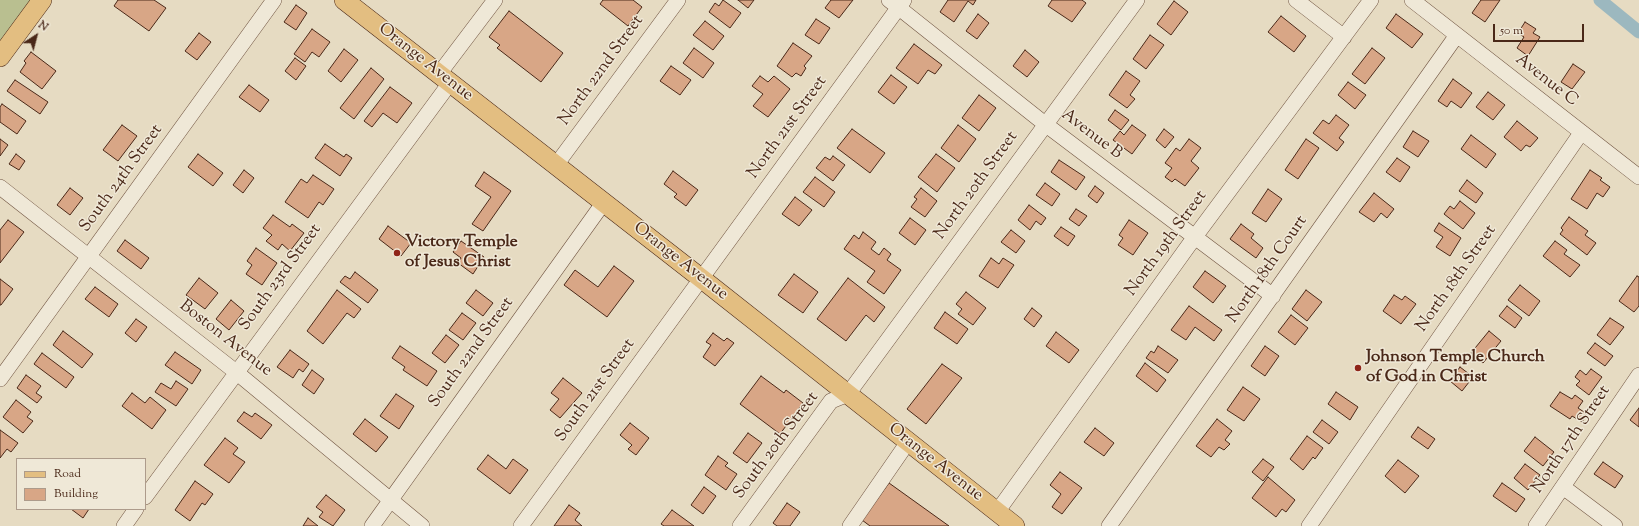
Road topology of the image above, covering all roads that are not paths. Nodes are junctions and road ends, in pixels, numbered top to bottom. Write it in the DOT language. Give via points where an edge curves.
graph roads {
  1 [pos="42,0"];
  2 [pos="274,0"];
  3 [pos="344,0"];
  4 [pos="495,0"];
  5 [pos="678,0"];
  6 [pos="1136,0"];
  7 [pos="1296,0"];
  8 [pos="1371,0"];
  9 [pos="1412,0"];
  10 [pos="897,2"];
  11 [pos="1457,35"];
  12 [pos="1344,37"];
  13 [pos="0,57"];
  14 [pos="444,79"];
  15 [pos="1045,124"];
  16 [pos="1581,133"];
  17 [pos="556,165"];
  18 [pos="1639,177"];
  19 [pos="0,187"];
  20 [pos="604,202"];
  21 [pos="1194,238"];
  22 [pos="89,257"];
  23 [pos="702,279"];
  24 [pos="1273,296"];
  25 [pos="236,372"];
  26 [pos="1639,375"];
  27 [pos="0,379"];
  28 [pos="848,394"];
  29 [pos="908,442"];
  30 [pos="1563,487"];
  31 [pos="146,496"];
  32 [pos="390,500"];
  33 [pos="135,510"];
  34 [pos="997,512"];
  35 [pos="124,526"];
  36 [pos="372,526"];
  37 [pos="422,526"];
  38 [pos="521,526"];
  39 [pos="740,526"];
  40 [pos="850,526"];
  41 [pos="1015,526"];
  42 [pos="1109,526"];
  43 [pos="1309,526"];
  44 [pos="1536,526"];
  45 [pos="1615,526"];
  1 -- 13 [label="main road"];
  2 -- 22 [label="street, South 24th Street"];
  3 -- 14 [label="main road, Orange Avenue"];
  4 -- 14 [label="street, South 23rd Street"];
  5 -- 17 [label="street, North 22nd Street"];
  6 -- 15 [label="street, North 20th Street"];
  7 -- 12 [label="street"];
  8 -- 12 [label="street, North 19th Street"];
  9 -- 11 [label="street, Avenue C"];
  10 -- 15 [label="street, Avenue B"];
  10 -- 23 [label="street, North 21st Street"];
  11 -- 16 [label="street, Avenue C"];
  11 -- 24 [label="street, North 18th Court"];
  12 -- 21 [label="street, North 19th Street"];
  14 -- 17 [label="main road, Orange Avenue"];
  14 -- 25 [label="street, South 23rd Street"];
  15 -- 21 [label="street, Avenue B"];
  15 -- 28 [label="street, North 20th Street"];
  16 -- 18 [label="street, Avenue C"];
  16 -- 43 [label="street, North 18th Street"];
  17 -- 20 [label="main road, Orange Avenue"];
  19 -- 22 [label="street, Boston Avenue"];
  20 -- 23 [label="main road, Orange Avenue"];
  20 -- 32 [label="street, South 22nd Street"];
  21 -- 24 [label="street, Avenue B"];
  21 -- 34 [label="street, North 19th Street"];
  22 -- 25 [label="street, Boston Avenue"];
  22 -- 27 [label="street, South 24th Street"];
  23 -- 28 [label="main road, Orange Avenue"];
  23 -- 38 [label="street, South 21st Street"];
  24 -- 42 [label="street, North 18th Court"];
  25 -- 31 [label="street, South 23rd Street"];
  25 -- 32 [label="street, Boston Avenue"];
  26 -- 30 [label="street, North 17th Street"];
  28 -- 29 [label="main road, Orange Avenue"];
  28 -- 39 [label="street, South 20th Street" via="831,401"];
  29 -- 34 [label="main road, Orange Avenue"];
  29 -- 40 [label="street"];
  30 -- 44 [label="street, North 17th Street"];
  30 -- 45 [label="street"];
  32 -- 36 [label="street, South 22nd Street"];
  32 -- 37 [label="street, Boston Avenue"];
  33 -- 35 [label="street"];
  34 -- 41 [label="main road, Orange Avenue"];
}
